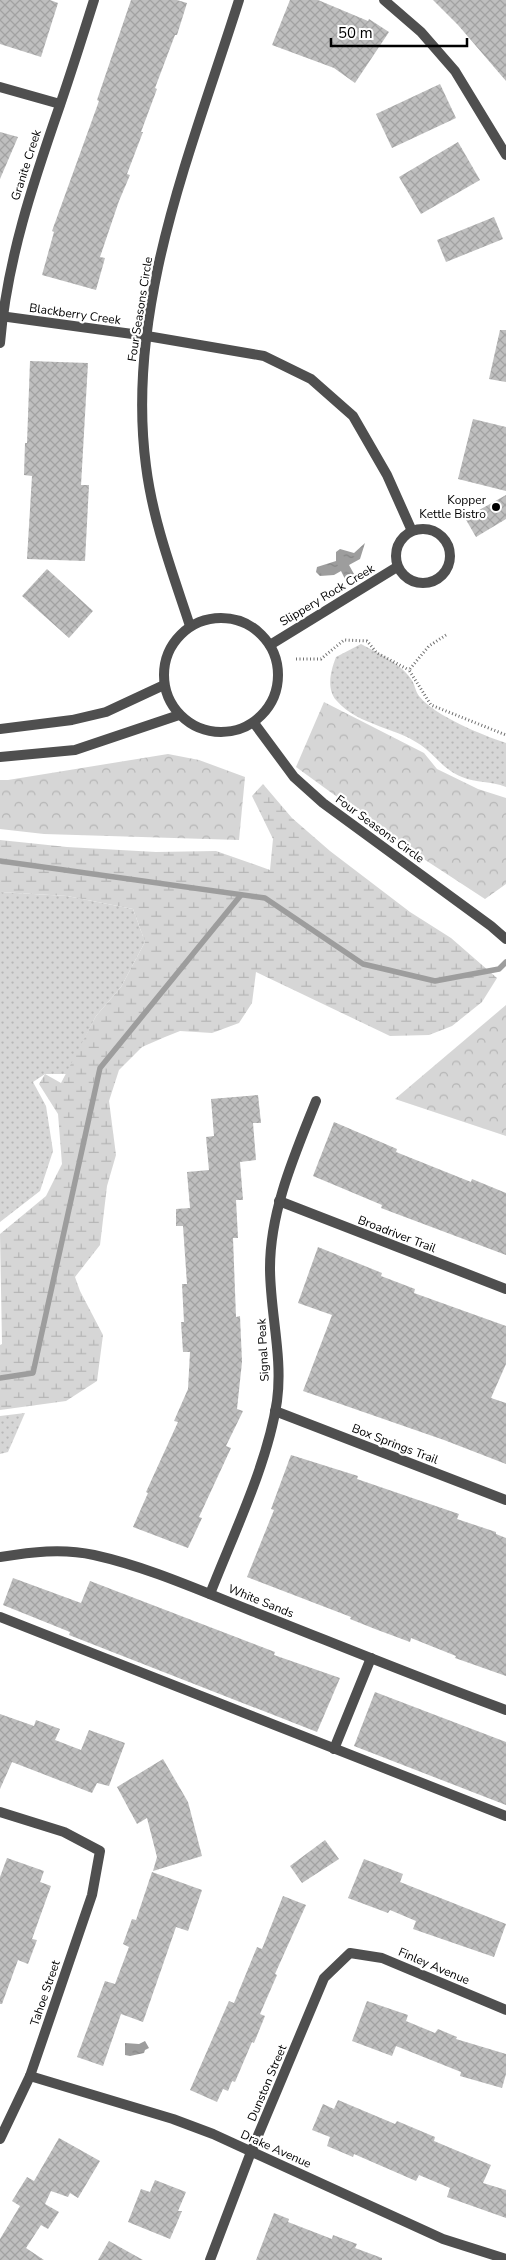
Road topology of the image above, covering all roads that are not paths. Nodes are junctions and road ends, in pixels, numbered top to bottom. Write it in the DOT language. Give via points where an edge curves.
graph roads {
  1 [pos="94,0"];
  2 [pos="239,0"];
  3 [pos="384,0"];
  4 [pos="0,86"];
  5 [pos="60,104"];
  6 [pos="506,155"];
  7 [pos="1,316"];
  8 [pos="147,336"];
  9 [pos="0,343"];
  10 [pos="412,531"];
  11 [pos="397,567"];
  12 [pos="190,626"];
  13 [pos="270,644"];
  14 [pos="164,685"];
  15 [pos="179,715"];
  16 [pos="254,723"];
  17 [pos="0,729"];
  18 [pos="0,757"];
  19 [pos="506,940"];
  20 [pos="316,1100"];
  21 [pos="279,1201"];
  22 [pos="506,1289"];
  23 [pos="275,1411"];
  24 [pos="506,1500"];
  25 [pos="0,1557"];
  26 [pos="210,1594"];
  27 [pos="0,1617"];
  28 [pos="370,1658"];
  29 [pos="506,1710"];
  30 [pos="334,1749"];
  31 [pos="0,1812"];
  32 [pos="506,1816"];
  33 [pos="350,1953"];
  34 [pos="506,2010"];
  35 [pos="30,2076"];
  36 [pos="0,2139"];
  37 [pos="252,2152"];
  38 [pos="506,2259"];
  39 [pos="210,2260"];
  1 -- 5 [label="street, Granite Creek"];
  2 -- 8 [label="street, Four Seasons Circle" via="172,211 156,275"];
  3 -- 6 [label="street" via="421,32 455,71"];
  4 -- 5 [label="street"];
  5 -- 7 [label="street, Granite Creek" via="19,232"];
  7 -- 8 [label="street, Blackberry Creek"];
  7 -- 9 [label="street, Granite Creek"];
  8 -- 10 [label="street, Blackberry Creek" via="264,356 311,379 352,416 387,475"];
  8 -- 12 [label="street, Four Seasons Circle" via="141,396 146,466 158,526"];
  10 -- 11 [label="street" via="399,542"];
  10 -- 11 [label="street" via="428,529 443,538 450,554 446,570 440,577 425,583 409,579"];
  11 -- 13 [label="street, Slippery Rock Creek"];
  12 -- 13 [label="street" via="207,619 234,619 258,631"];
  12 -- 14 [label="street" via="168,652"];
  13 -- 16 [label="street" via="279,678 267,711"];
  14 -- 15 [label="street" via="169,701"];
  14 -- 17 [label="street" via="106,712 72,720"];
  15 -- 16 [label="street" via="207,732 239,730"];
  15 -- 18 [label="street" via="75,750"];
  16 -- 19 [label="street, Four Seasons Circle" via="294,777 323,803"];
  20 -- 21 [label="street, Signal Peak"];
  21 -- 22 [label="street, Broadriver Trail"];
  21 -- 23 [label="street, Signal Peak" via="270,1267 278,1371"];
  23 -- 24 [label="street, Box Springs Trail"];
  23 -- 26 [label="street, Signal Peak" via="263,1457"];
  25 -- 26 [label="street, White Sands" via="42,1551 94,1555"];
  26 -- 28 [label="street, White Sands"];
  27 -- 30 [label="street"];
  28 -- 29 [label="street, White Sands"];
  28 -- 30 [label="street"];
  30 -- 32 [label="street"];
  31 -- 35 [label="street, Tahoe Street" via="64,1832 100,1851 92,1895"];
  33 -- 34 [label="street, Finley Avenue" via="382,1958"];
  33 -- 37 [label="street, Dunston Street" via="324,1978"];
  35 -- 36 [label="street, Tahoe Street"];
  35 -- 37 [label="street, Drake Avenue" via="173,2119"];
  37 -- 38 [label="street, Drake Avenue" via="443,2239"];
  37 -- 39 [label="street, Dunston Street"];
}
